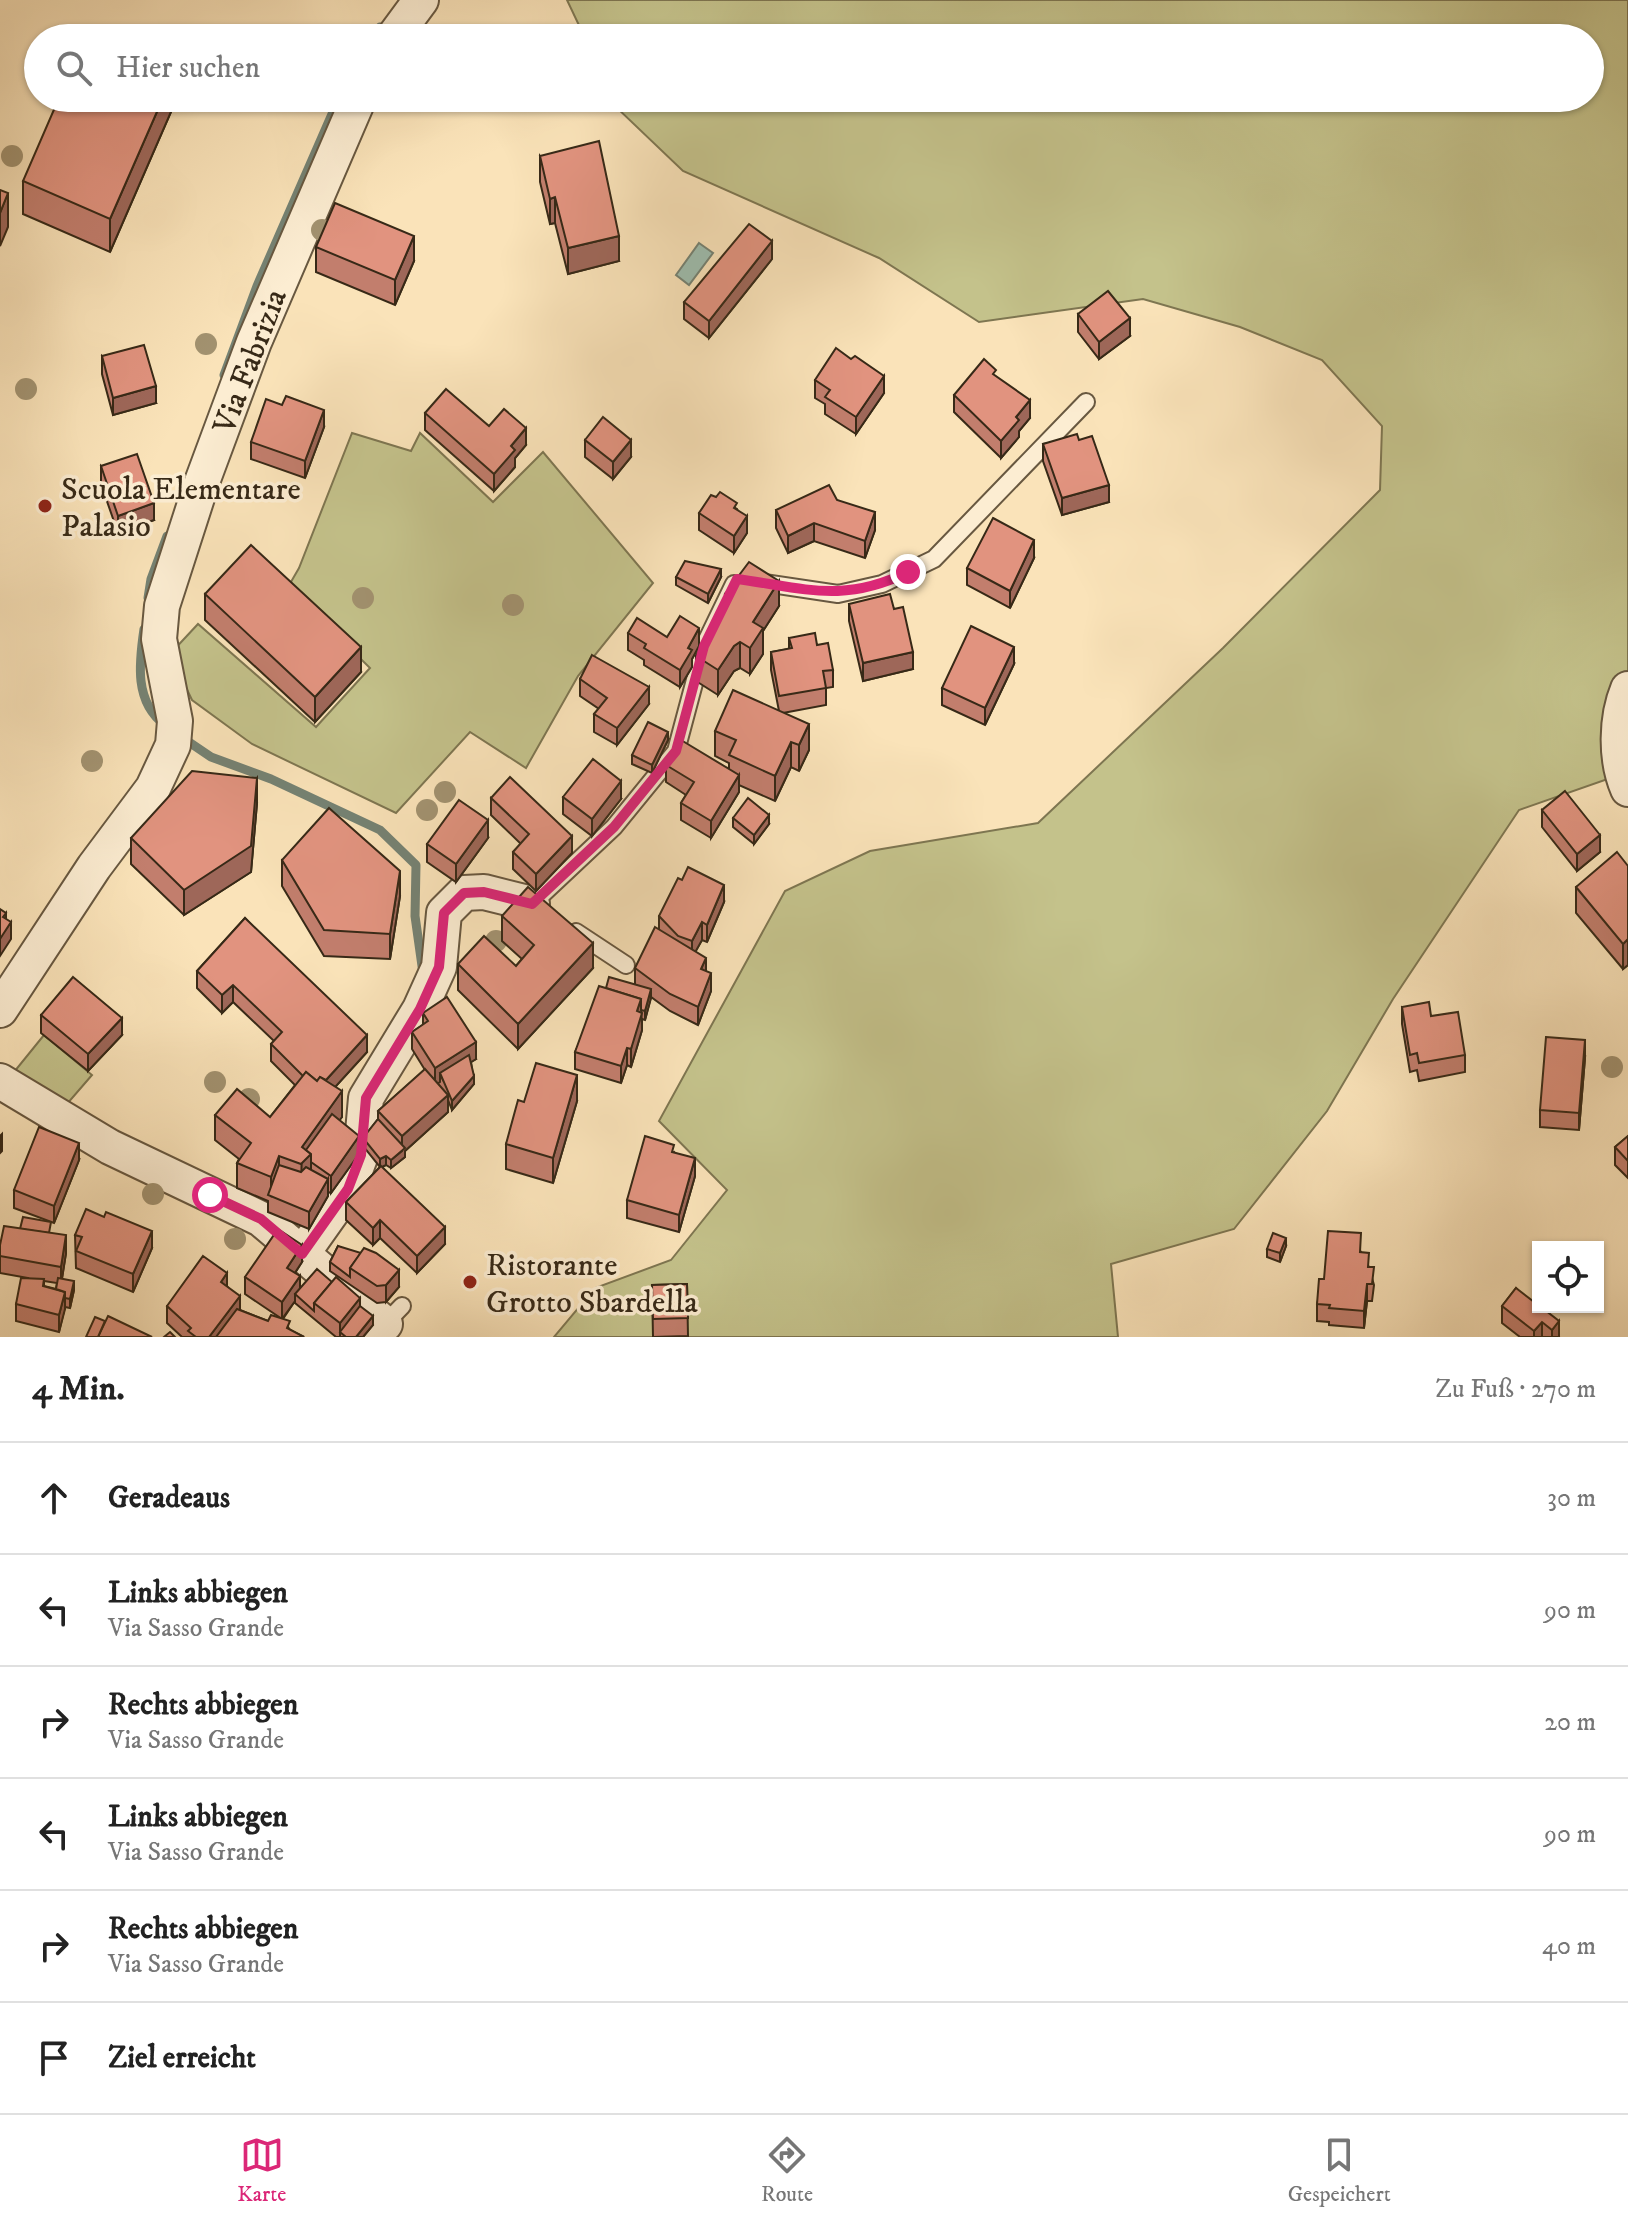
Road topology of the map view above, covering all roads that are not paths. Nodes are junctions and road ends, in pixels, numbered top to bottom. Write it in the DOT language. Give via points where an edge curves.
graph roads {
  1 [pos="421,0"];
  2 [pos="403,24"];
  3 [pos="353,112"];
  4 [pos="1086,402"];
  5 [pos="1628,689"];
  6 [pos="1628,789"];
  7 [pos="546,912"];
  8 [pos="626,965"];
  9 [pos="0,1010"];
  10 [pos="0,1081"];
  11 [pos="302,1254"];
  12 [pos="386,1322"];
  1 -- 2 [label="street"];
  3 -- 9 [label="street, Via Fabrizia" via="254,342 162,606 159,639 174,733 153,788"];
  4 -- 7 [label="lane" via="934,559 882,584 838,594 737,579 704,646 676,751"];
  5 -- 6 [label="street" via="1620,716 1620,761"];
  7 -- 8 [label="lane"];
  7 -- 11 [label="street" via="484,892 464,893 444,913 439,967 366,1098 361,1155 348,1189"];
  10 -- 11 [label="street" via="110,1147 261,1219"];
  11 -- 12 [label="street"];
}
